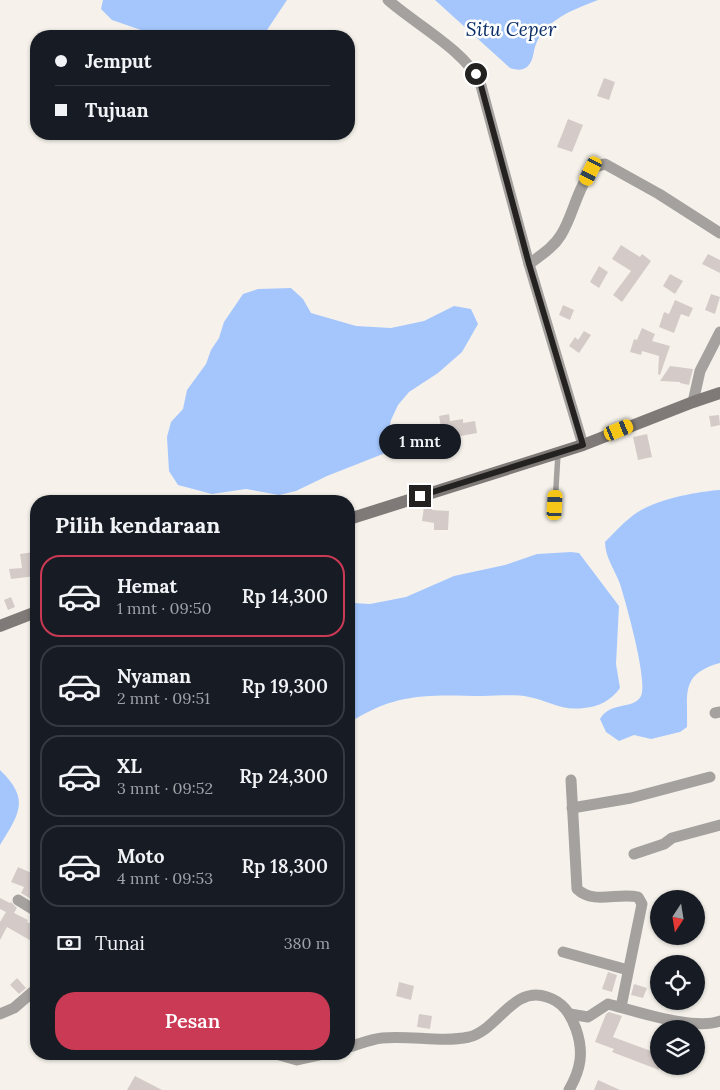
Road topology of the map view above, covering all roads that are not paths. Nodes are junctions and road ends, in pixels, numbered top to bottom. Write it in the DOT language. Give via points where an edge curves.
graph roads {
  1 [pos="388,0"];
  2 [pos="720,233"];
  3 [pos="529,264"];
  4 [pos="720,332"];
  5 [pos="720,393"];
  6 [pos="693,402"];
  7 [pos="583,445"];
  8 [pos="558,453"];
  9 [pos="555,505"];
  10 [pos="355,517"];
  11 [pos="30,614"];
  12 [pos="0,626"];
  13 [pos="710,776"];
  14 [pos="570,780"];
  15 [pos="572,808"];
  16 [pos="720,825"];
  17 [pos="634,854"];
  18 [pos="18,900"];
  19 [pos="30,907"];
  20 [pos="563,952"];
  21 [pos="628,970"];
  22 [pos="30,994"];
  23 [pos="620,1008"];
  24 [pos="0,1014"];
  25 [pos="570,1014"];
  26 [pos="720,1021"];
  27 [pos="355,1045"];
  28 [pos="569,1090"];
  1 -- 3 [label="street" via="460,56 476,74"];
  2 -- 3 [label="street" via="605,164 591,171 555,244"];
  3 -- 7 [label="street"];
  4 -- 6 [label="street" via="700,371"];
  5 -- 6 [label="street"];
  6 -- 7 [label="street"];
  7 -- 8 [label="street"];
  8 -- 9 [label="lane"];
  8 -- 10 [label="street"];
  11 -- 12 [label="street"];
  13 -- 15 [label="street" via="631,798"];
  14 -- 15 [label="street"];
  15 -- 21 [label="street" via="577,889 599,898 638,896 641,900"];
  16 -- 17 [label="street" via="672,838"];
  18 -- 19 [label="street"];
  20 -- 21 [label="street"];
  21 -- 23 [label="street"];
  22 -- 24 [label="street" via="14,1008"];
  23 -- 25 [label="street" via="605,1005 588,1017"];
  23 -- 26 [label="street" via="683,1022 706,1024"];
  25 -- 27 [label="street" via="555,999 532,994 520,999 482,1032 472,1036 430,1040 382,1038"];
  25 -- 28 [label="street" via="581,1047 580,1063"];
}
